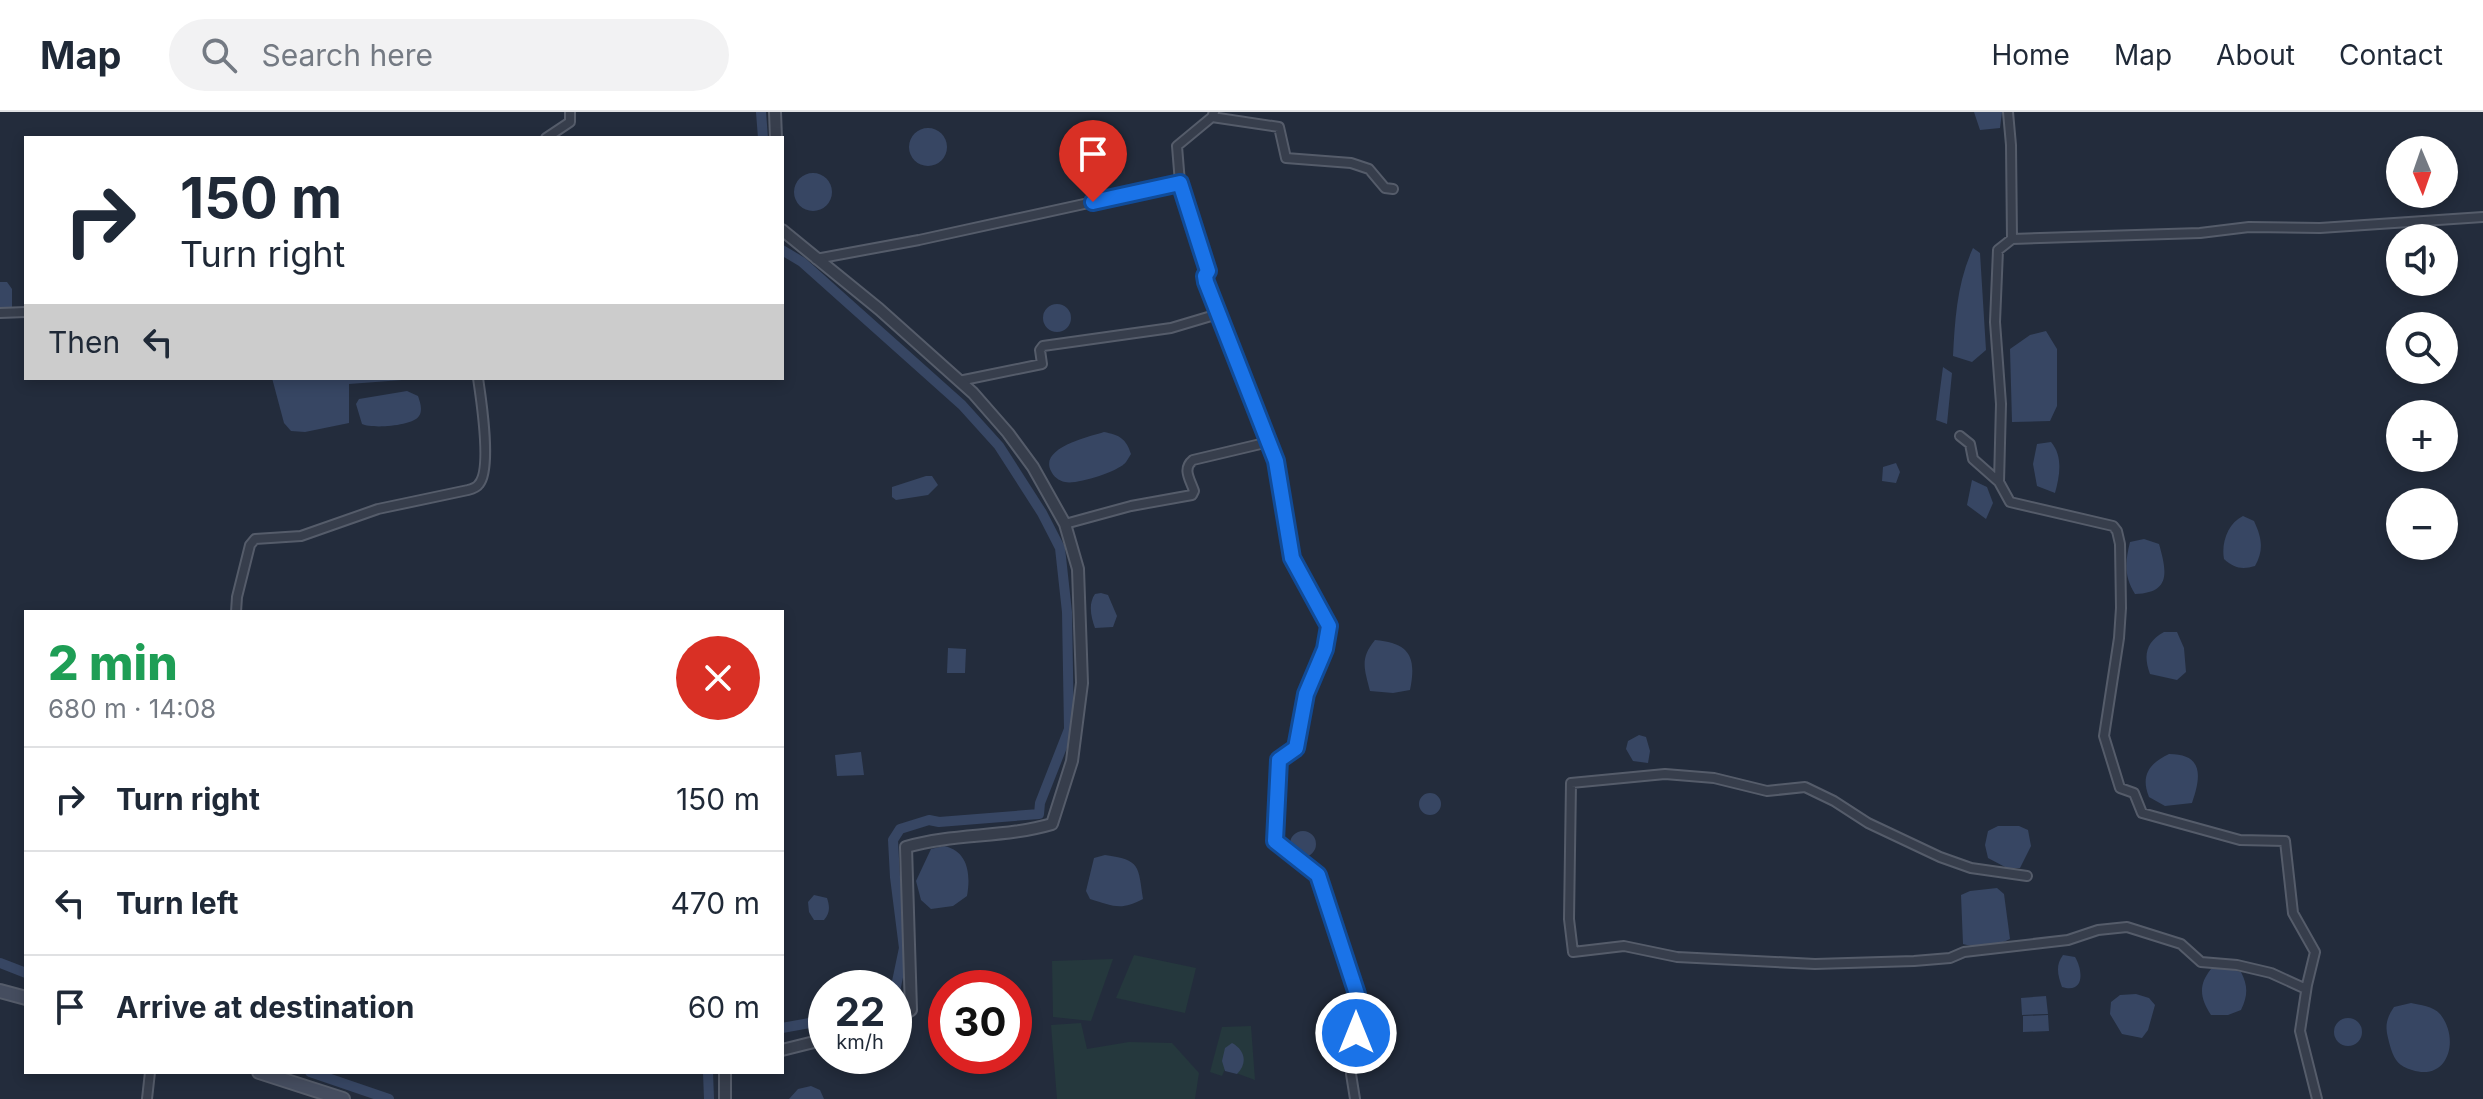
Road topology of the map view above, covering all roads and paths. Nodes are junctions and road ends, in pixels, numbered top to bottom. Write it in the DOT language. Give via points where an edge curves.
graph roads {
  1 [pos="570,112"];
  2 [pos="775,112"];
  3 [pos="2008,112"];
  4 [pos="1213,115"];
  5 [pos="549,136"];
  6 [pos="776,136"];
  7 [pos="1180,183"];
  8 [pos="1393,189"];
  9 [pos="2483,217"];
  10 [pos="784,232"];
  11 [pos="2012,239"];
  12 [pos="816,259"];
  13 [pos="24,312"];
  14 [pos="0,313"];
  15 [pos="1218,314"];
  16 [pos="478,380"];
  17 [pos="959,381"];
  18 [pos="1960,436"];
  19 [pos="1269,442"];
  20 [pos="1999,482"];
  21 [pos="1065,524"];
  22 [pos="236,610"];
  23 [pos="2027,876"];
  24 [pos="910,970"];
  25 [pos="2306,989"];
  26 [pos="0,991"];
  27 [pos="24,997"];
  28 [pos="808,1044"];
  29 [pos="784,1050"];
  30 [pos="150,1074"];
  31 [pos="265,1074"];
  32 [pos="725,1074"];
  33 [pos="147,1099"];
  34 [pos="342,1099"];
  35 [pos="725,1099"];
  36 [pos="1355,1099"];
  37 [pos="2317,1099"];
  1 -- 5 [label="street" via="570,122"];
  2 -- 6 [label="street"];
  3 -- 11 [label="street"];
  4 -- 7 [label="street" via="1177,146"];
  4 -- 8 [label="street" via="1279,127 1286,158 1351,163 1369,169 1385,188"];
  7 -- 12 [label="street"];
  7 -- 15 [label="street"];
  9 -- 11 [label="street"];
  10 -- 12 [label="street"];
  11 -- 20 [label="street" via="1998,250"];
  12 -- 17 [label="street"];
  13 -- 14 [label="street"];
  15 -- 17 [label="street" via="1171,328 1043,346 1042,364"];
  15 -- 19 [label="street"];
  16 -- 22 [label="street" via="485,432 479,484 378,509 301,536 255,539"];
  17 -- 21 [label="street" via="1008,433"];
  18 -- 20 [label="street" via="1970,444 1973,459"];
  19 -- 21 [label="street" via="1193,460 1187,467 1192,495"];
  19 -- 36 [label="street" via="1292,558 1329,626 1306,694 1296,748 1279,760 1275,841 1318,875 1357,994 1351,1074"];
  20 -- 25 [label="street" via="2010,502 2117,531 2119,638 2104,736 2120,788 2134,793 2142,813 2240,840 2285,841 2293,913 2315,952"];
  21 -- 24 [label="street" via="1078,569 1082,683 1072,761 1052,824 906,847"];
  23 -- 25 [label="street" via="1971,868 1940,857 1805,787 1767,791 1714,778 1665,774 1571,783 1573,952 1624,946 1677,957 1815,964 1914,961 2127,927 2181,944 2201,962 2271,973"];
  25 -- 37 [label="street" via="2300,1031"];
  26 -- 27 [label="main road"];
  28 -- 29 [label="street"];
  30 -- 33 [label="street"];
  31 -- 34 [label="main road"];
  32 -- 35 [label="street"];
}
